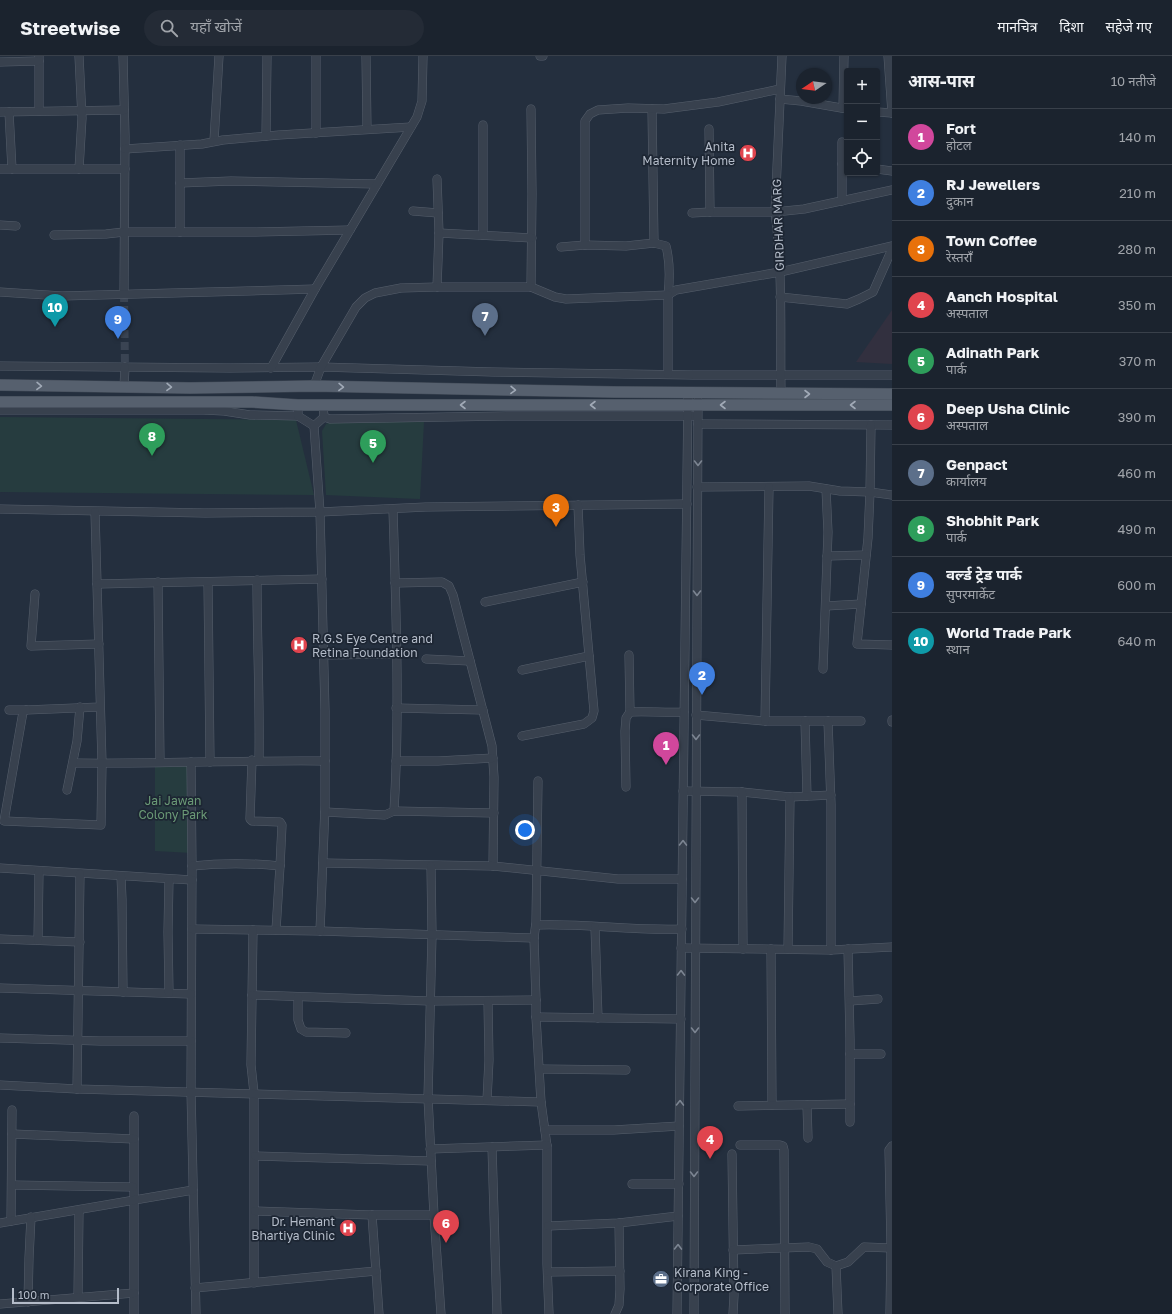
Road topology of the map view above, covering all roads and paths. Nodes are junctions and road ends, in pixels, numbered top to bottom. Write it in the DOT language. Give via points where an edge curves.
graph roads {
  1 [pos="79,56"];
  2 [pos="123,56"];
  3 [pos="219,56"];
  4 [pos="267,56"];
  5 [pos="316,56"];
  6 [pos="366,56"];
  7 [pos="423,56"];
  8 [pos="540,56"];
  9 [pos="543,56"];
  10 [pos="782,56"];
  11 [pos="844,56"];
  12 [pos="888,56"];
  13 [pos="39,58"];
  14 [pos="0,62"];
  15 [pos="780,89"];
  16 [pos="780,99"];
  17 [pos="845,104"];
  18 [pos="531,109"];
  19 [pos="652,109"];
  20 [pos="844,109"];
  21 [pos="124,110"];
  22 [pos="39,111"];
  23 [pos="82,111"];
  24 [pos="0,112"];
  25 [pos="9,112"];
  26 [pos="880,112"];
  27 [pos="892,113"];
  28 [pos="483,125"];
  29 [pos="412,127"];
  30 [pos="367,129"];
  31 [pos="709,129"];
  32 [pos="316,133"];
  33 [pos="266,136"];
  34 [pos="214,141"];
  35 [pos="842,142"];
  36 [pos="180,145"];
  37 [pos="125,149"];
  38 [pos="844,164"];
  39 [pos="0,169"];
  40 [pos="12,169"];
  41 [pos="79,169"];
  42 [pos="125,169"];
  43 [pos="880,169"];
  44 [pos="892,171"];
  45 [pos="437,179"];
  46 [pos="180,183"];
  47 [pos="377,184"];
  48 [pos="892,190"];
  49 [pos="842,201"];
  50 [pos="413,211"];
  51 [pos="438,212"];
  52 [pos="710,212"];
  53 [pos="775,212"];
  54 [pos="692,213"];
  55 [pos="0,225"];
  56 [pos="16,226"];
  57 [pos="350,230"];
  58 [pos="124,232"];
  59 [pos="180,232"];
  60 [pos="439,233"];
  61 [pos="54,235"];
  62 [pos="484,235"];
  63 [pos="532,238"];
  64 [pos="654,242"];
  65 [pos="585,245"];
  66 [pos="892,246"];
  67 [pos="561,247"];
  68 [pos="892,249"];
  69 [pos="780,272"];
  70 [pos="437,286"];
  71 [pos="531,287"];
  72 [pos="315,289"];
  73 [pos="0,292"];
  74 [pos="124,294"];
  75 [pos="668,295"];
  76 [pos="780,297"];
  77 [pos="0,366"];
  78 [pos="125,367"];
  79 [pos="321,367"];
  80 [pos="272,368"];
  81 [pos="668,374"];
  82 [pos="781,375"];
  83 [pos="892,375"];
  84 [pos="0,385"];
  85 [pos="314,386"];
  86 [pos="124,387"];
  87 [pos="693,392"];
  88 [pos="781,394"];
  89 [pos="892,394"];
  90 [pos="0,402"];
  91 [pos="323,405"];
  92 [pos="892,405"];
  93 [pos="233,407"];
  94 [pos="0,410"];
  95 [pos="298,411"];
  96 [pos="694,413"];
  97 [pos="324,417"];
  98 [pos="871,424"];
  99 [pos="892,425"];
  100 [pos="314,426"];
  101 [pos="697,487"];
  102 [pos="769,487"];
  103 [pos="826,489"];
  104 [pos="870,492"];
  105 [pos="892,495"];
  106 [pos="686,504"];
  107 [pos="578,505"];
  108 [pos="0,509"];
  109 [pos="393,509"];
  110 [pos="95,512"];
  111 [pos="320,512"];
  112 [pos="827,556"];
  113 [pos="866,556"];
  114 [pos="322,579"];
  115 [pos="257,580"];
  116 [pos="158,582"];
  117 [pos="208,582"];
  118 [pos="583,582"];
  119 [pos="395,583"];
  120 [pos="97,584"];
  121 [pos="35,594"];
  122 [pos="485,602"];
  123 [pos="861,604"];
  124 [pos="826,606"];
  125 [pos="98,644"];
  126 [pos="892,645"];
  127 [pos="396,654"];
  128 [pos="324,655"];
  129 [pos="628,655"];
  130 [pos="590,656"];
  131 [pos="426,660"];
  132 [pos="470,660"];
  133 [pos="823,669"];
  134 [pos="522,670"];
  135 [pos="80,707"];
  136 [pos="100,707"];
  137 [pos="396,708"];
  138 [pos="9,710"];
  139 [pos="26,710"];
  140 [pos="483,710"];
  141 [pos="630,712"];
  142 [pos="684,712"];
  143 [pos="696,715"];
  144 [pos="765,721"];
  145 [pos="805,721"];
  146 [pos="828,721"];
  147 [pos="861,721"];
  148 [pos="522,736"];
  149 [pos="493,758"];
  150 [pos="255,760"];
  151 [pos="325,761"];
  152 [pos="396,761"];
  153 [pos="160,762"];
  154 [pos="191,762"];
  155 [pos="210,762"];
  156 [pos="73,763"];
  157 [pos="102,763"];
  158 [pos="538,781"];
  159 [pos="626,787"];
  160 [pos="67,790"];
  161 [pos="683,791"];
  162 [pos="696,791"];
  163 [pos="742,792"];
  164 [pos="831,795"];
  165 [pos="807,796"];
  166 [pos="790,797"];
  167 [pos="394,811"];
  168 [pos="325,812"];
  169 [pos="494,813"];
  170 [pos="323,863"];
  171 [pos="192,866"];
  172 [pos="280,866"];
  173 [pos="431,866"];
  174 [pos="493,866"];
  175 [pos="0,868"];
  176 [pos="537,870"];
  177 [pos="39,871"];
  178 [pos="80,874"];
  179 [pos="121,876"];
  180 [pos="169,879"];
  181 [pos="682,879"];
  182 [pos="192,880"];
  183 [pos="536,925"];
  184 [pos="595,927"];
  185 [pos="192,929"];
  186 [pos="682,929"];
  187 [pos="253,930"];
  188 [pos="276,930"];
  189 [pos="320,931"];
  190 [pos="432,935"];
  191 [pos="534,938"];
  192 [pos="0,939"];
  193 [pos="38,940"];
  194 [pos="80,942"];
  195 [pos="892,947"];
  196 [pos="681,948"];
  197 [pos="695,948"];
  198 [pos="743,949"];
  199 [pos="771,949"];
  200 [pos="788,949"];
  201 [pos="848,949"];
  202 [pos="831,950"];
  203 [pos="0,988"];
  204 [pos="78,990"];
  205 [pos="122,992"];
  206 [pos="169,993"];
  207 [pos="191,994"];
  208 [pos="252,995"];
  209 [pos="298,997"];
  210 [pos="878,999"];
  211 [pos="536,1000"];
  212 [pos="430,1001"];
  213 [pos="488,1001"];
  214 [pos="850,1001"];
  215 [pos="536,1017"];
  216 [pos="598,1018"];
  217 [pos="680,1019"];
  218 [pos="346,1033"];
  219 [pos="0,1038"];
  220 [pos="78,1040"];
  221 [pos="191,1041"];
  222 [pos="850,1054"];
  223 [pos="881,1054"];
  224 [pos="540,1069"];
  225 [pos="626,1070"];
  226 [pos="0,1085"];
  227 [pos="77,1089"];
  228 [pos="191,1091"];
  229 [pos="254,1093"];
  230 [pos="428,1098"];
  231 [pos="487,1100"];
  232 [pos="541,1102"];
  233 [pos="850,1104"];
  234 [pos="772,1105"];
  235 [pos="807,1105"];
  236 [pos="738,1106"];
  237 [pos="12,1110"];
  238 [pos="134,1116"];
  239 [pos="850,1122"];
  240 [pos="679,1126"];
  241 [pos="545,1130"];
  242 [pos="12,1134"];
  243 [pos="808,1138"];
  244 [pos="134,1139"];
  245 [pos="547,1145"];
  246 [pos="740,1145"];
  247 [pos="892,1146"];
  248 [pos="492,1147"];
  249 [pos="430,1149"];
  250 [pos="732,1154"];
  251 [pos="255,1156"];
  252 [pos="431,1161"];
  253 [pos="632,1184"];
  254 [pos="679,1184"];
  255 [pos="12,1185"];
  256 [pos="133,1187"];
  257 [pos="193,1190"];
  258 [pos="133,1200"];
  259 [pos="79,1210"];
  260 [pos="255,1211"];
  261 [pos="372,1215"];
  262 [pos="434,1215"];
  263 [pos="678,1216"];
  264 [pos="31,1217"];
  265 [pos="11,1221"];
  266 [pos="0,1223"];
  267 [pos="619,1223"];
  268 [pos="548,1226"];
  269 [pos="785,1248"];
  270 [pos="892,1248"];
  271 [pos="733,1250"];
  272 [pos="836,1266"];
  273 [pos="620,1271"];
  274 [pos="376,1272"];
  275 [pos="548,1272"];
  276 [pos="254,1283"];
  277 [pos="195,1288"];
  278 [pos="134,1292"];
  279 [pos="78,1297"];
  280 [pos="28,1302"];
  281 [pos="0,1304"];
  282 [pos="134,1314"];
  283 [pos="196,1314"];
  284 [pos="379,1314"];
  285 [pos="441,1314"];
  286 [pos="497,1314"];
  287 [pos="549,1314"];
  288 [pos="615,1314"];
  289 [pos="677,1314"];
  290 [pos="694,1314"];
  291 [pos="733,1314"];
  292 [pos="785,1314"];
  293 [pos="838,1314"];
  294 [pos="890,1314"];
  1 -- 23 [label="street"];
  2 -- 21 [label="street"];
  3 -- 34 [label="street"];
  4 -- 33 [label="street"];
  5 -- 32 [label="street"];
  6 -- 30 [label="street"];
  7 -- 29 [label="street" via="422,101"];
  8 -- 9 [label="street"];
  10 -- 15 [label="street, GIRDHAR MARG"];
  11 -- 17 [label="street"];
  12 -- 27 [label="street"];
  13 -- 14 [label="street"];
  13 -- 22 [label="street"];
  15 -- 16 [label="street, GIRDHAR MARG"];
  15 -- 19 [label="street" via="718,102"];
  16 -- 20 [label="street"];
  16 -- 53 [label="street, GIRDHAR MARG"];
  18 -- 63 [label="street"];
  19 -- 64 [label="street"];
  19 -- 65 [label="street" via="598,110 584,121"];
  21 -- 23 [label="street"];
  21 -- 37 [label="street"];
  22 -- 23 [label="street"];
  22 -- 25 [label="street"];
  23 -- 41 [label="street"];
  24 -- 25 [label="street"];
  25 -- 40 [label="street"];
  26 -- 27 [label="street"];
  28 -- 62 [label="street"];
  29 -- 30 [label="street"];
  29 -- 47 [label="street"];
  30 -- 32 [label="street"];
  31 -- 52 [label="street"];
  32 -- 33 [label="street"];
  33 -- 34 [label="street"];
  34 -- 36 [label="street"];
  35 -- 38 [label="street"];
  36 -- 37 [label="street"];
  36 -- 46 [label="street"];
  37 -- 42 [label="street"];
  38 -- 49 [label="street"];
  39 -- 40 [label="street"];
  40 -- 41 [label="street"];
  41 -- 42 [label="street"];
  42 -- 58 [label="street"];
  43 -- 44 [label="street"];
  45 -- 51 [label="street"];
  46 -- 47 [label="street" via="230,181"];
  46 -- 59 [label="street"];
  47 -- 57 [label="street"];
  48 -- 49 [label="street"];
  49 -- 53 [label="street"];
  50 -- 51 [label="street"];
  51 -- 60 [label="street"];
  52 -- 53 [label="street"];
  52 -- 54 [label="street"];
  53 -- 69 [label="street, GIRDHAR MARG"];
  55 -- 56 [label="street"];
  57 -- 59 [label="street"];
  57 -- 72 [label="street"];
  58 -- 59 [label="street"];
  58 -- 61 [label="street"];
  58 -- 74 [label="street"];
  60 -- 62 [label="street"];
  60 -- 70 [label="street"];
  62 -- 63 [label="street"];
  63 -- 71 [label="street"];
  64 -- 65 [label="street" via="626,246"];
  64 -- 75 [label="street" via="666,246 669,257"];
  65 -- 67 [label="street"];
  66 -- 69 [label="street"];
  68 -- 76 [label="street" via="873,292 860,299 847,304"];
  69 -- 75 [label="street" via="676,290"];
  69 -- 76 [label="street, GIRDHAR MARG"];
  70 -- 71 [label="street"];
  70 -- 79 [label="street" via="388,290 365,298 356,307"];
  71 -- 75 [label="street" via="566,299"];
  72 -- 74 [label="street"];
  72 -- 80 [label="street"];
  73 -- 74 [label="street" via="62,296"];
  75 -- 81 [label="street"];
  76 -- 82 [label="street, GIRDHAR MARG"];
  77 -- 78 [label="street"];
  78 -- 80 [label="street"];
  78 -- 86 [label="street"];
  79 -- 80 [label="street"];
  79 -- 81 [label="street"];
  79 -- 85 [label="street"];
  81 -- 82 [label="street"];
  82 -- 83 [label="street"];
  82 -- 88 [label="street, GIRDHAR MARG"];
  84 -- 86 [label="main road, one-way"];
  86 -- 85 [label="main road, one-way"];
  85 -- 87 [label="main road, one-way"];
  87 -- 88 [label="main road"];
  87 -- 96 [label="street"];
  88 -- 89 [label="main road, one-way"];
  90 -- 93 [label="main road"];
  91 -- 95 [label="main road"];
  96 -- 91 [label="main road, one-way"];
  91 -- 97 [label="street"];
  92 -- 96 [label="main road, one-way"];
  93 -- 94 [label="street" via="203,410"];
  93 -- 95 [label="main road"];
  93 -- 95 [label="street" via="250,415 285,415"];
  95 -- 100 [label="street"];
  96 -- 97 [label="street" via="330,419"];
  96 -- 98 [label="street"];
  96 -- 101 [label="street, one-way"];
  96 -- 106 [label="street"];
  97 -- 100 [label="street"];
  98 -- 99 [label="street"];
  98 -- 104 [label="street"];
  100 -- 111 [label="street"];
  101 -- 102 [label="street"];
  101 -- 143 [label="street, one-way"];
  102 -- 103 [label="street" via="809,486"];
  102 -- 144 [label="street"];
  103 -- 104 [label="street"];
  103 -- 112 [label="street"];
  104 -- 105 [label="street"];
  104 -- 113 [label="street"];
  106 -- 107 [label="street"];
  106 -- 142 [label="street"];
  107 -- 109 [label="street"];
  107 -- 118 [label="street"];
  108 -- 110 [label="street"];
  109 -- 111 [label="street"];
  109 -- 119 [label="street"];
  110 -- 111 [label="street"];
  110 -- 120 [label="street"];
  111 -- 114 [label="street"];
  112 -- 113 [label="street"];
  112 -- 124 [label="street"];
  113 -- 123 [label="street"];
  114 -- 115 [label="street"];
  114 -- 128 [label="street"];
  115 -- 117 [label="street"];
  115 -- 150 [label="street" via="260,709"];
  116 -- 117 [label="street"];
  116 -- 120 [label="street"];
  116 -- 153 [label="street"];
  117 -- 155 [label="street"];
  118 -- 122 [label="street"];
  118 -- 130 [label="street"];
  119 -- 127 [label="street"];
  119 -- 132 [label="street" via="442,582 449,586"];
  120 -- 125 [label="street"];
  121 -- 125 [label="street" via="31,646"];
  123 -- 124 [label="street"];
  123 -- 126 [label="street" via="857,644"];
  124 -- 133 [label="street"];
  125 -- 136 [label="street"];
  127 -- 128 [label="street"];
  127 -- 137 [label="street"];
  128 -- 151 [label="street"];
  129 -- 141 [label="street"];
  130 -- 134 [label="street"];
  130 -- 148 [label="street" via="594,711 592,718 584,724"];
  131 -- 132 [label="street"];
  132 -- 140 [label="street"];
  135 -- 136 [label="street"];
  135 -- 139 [label="street"];
  135 -- 156 [label="street"];
  136 -- 157 [label="street"];
  137 -- 140 [label="street"];
  137 -- 152 [label="street"];
  138 -- 139 [label="street"];
  139 -- 157 [label="street" via="23,712 4,821 101,825"];
  140 -- 149 [label="street"];
  141 -- 142 [label="street"];
  141 -- 159 [label="street" via="626,718 625,732"];
  142 -- 161 [label="street"];
  143 -- 144 [label="street"];
  143 -- 162 [label="street, one-way"];
  144 -- 145 [label="street"];
  145 -- 146 [label="street"];
  145 -- 165 [label="street"];
  146 -- 147 [label="street"];
  146 -- 164 [label="street"];
  149 -- 152 [label="street"];
  149 -- 169 [label="street"];
  150 -- 151 [label="street"];
  150 -- 155 [label="street"];
  150 -- 172 [label="street" via="250,819 280,822 282,825"];
  151 -- 168 [label="street"];
  152 -- 167 [label="street"];
  153 -- 154 [label="street"];
  153 -- 157 [label="street"];
  154 -- 155 [label="street"];
  154 -- 171 [label="street"];
  156 -- 157 [label="street"];
  156 -- 160 [label="street"];
  158 -- 176 [label="street"];
  161 -- 162 [label="street"];
  181 -- 161 [label="street, one-way"];
  162 -- 163 [label="street"];
  162 -- 197 [label="street, one-way"];
  163 -- 166 [label="street"];
  163 -- 198 [label="street"];
  164 -- 165 [label="street"];
  164 -- 202 [label="street"];
  165 -- 166 [label="street"];
  166 -- 200 [label="street"];
  167 -- 168 [label="street" via="385,815"];
  167 -- 169 [label="street"];
  168 -- 170 [label="street"];
  169 -- 174 [label="street"];
  170 -- 173 [label="street"];
  170 -- 189 [label="street"];
  171 -- 172 [label="street"];
  171 -- 182 [label="street"];
  172 -- 188 [label="street"];
  173 -- 174 [label="street"];
  173 -- 190 [label="street"];
  174 -- 176 [label="street"];
  175 -- 177 [label="street"];
  176 -- 181 [label="street" via="618,880"];
  176 -- 183 [label="street"];
  177 -- 178 [label="street"];
  177 -- 193 [label="street"];
  178 -- 179 [label="street"];
  178 -- 194 [label="street"];
  179 -- 180 [label="street"];
  179 -- 205 [label="street"];
  180 -- 182 [label="street"];
  180 -- 206 [label="street"];
  181 -- 186 [label="street"];
  182 -- 185 [label="street"];
  183 -- 184 [label="street"];
  183 -- 191 [label="street"];
  184 -- 186 [label="street"];
  184 -- 216 [label="street"];
  185 -- 187 [label="street"];
  185 -- 207 [label="street"];
  186 -- 196 [label="street"];
  187 -- 188 [label="street"];
  187 -- 208 [label="street"];
  188 -- 189 [label="street"];
  189 -- 190 [label="street"];
  190 -- 191 [label="street"];
  190 -- 212 [label="street"];
  191 -- 211 [label="street"];
  192 -- 193 [label="street"];
  193 -- 194 [label="street"];
  194 -- 204 [label="street"];
  195 -- 201 [label="street"];
  196 -- 197 [label="street"];
  217 -- 196 [label="street, one-way"];
  197 -- 198 [label="street"];
  197 -- 290 [label="street, one-way"];
  198 -- 199 [label="street"];
  199 -- 200 [label="street"];
  199 -- 234 [label="street"];
  200 -- 202 [label="street"];
  201 -- 202 [label="street"];
  201 -- 214 [label="street"];
  203 -- 204 [label="street"];
  204 -- 205 [label="street"];
  204 -- 220 [label="street"];
  205 -- 206 [label="street"];
  206 -- 207 [label="street"];
  207 -- 221 [label="street"];
  208 -- 209 [label="street"];
  208 -- 229 [label="street" via="251,1065"];
  209 -- 212 [label="street"];
  209 -- 218 [label="street" via="298,1020 301,1029 306,1032"];
  210 -- 214 [label="street"];
  211 -- 213 [label="street"];
  211 -- 215 [label="street"];
  212 -- 213 [label="street"];
  212 -- 230 [label="street"];
  213 -- 231 [label="street"];
  214 -- 222 [label="street"];
  215 -- 216 [label="street"];
  215 -- 224 [label="street"];
  216 -- 217 [label="street"];
  240 -- 217 [label="street, one-way"];
  219 -- 220 [label="street"];
  220 -- 221 [label="street"];
  220 -- 227 [label="street"];
  221 -- 228 [label="street"];
  222 -- 223 [label="street"];
  222 -- 233 [label="street"];
  224 -- 225 [label="street"];
  224 -- 232 [label="street"];
  226 -- 227 [label="street"];
  227 -- 228 [label="street"];
  228 -- 229 [label="street"];
  228 -- 257 [label="street"];
  229 -- 230 [label="street"];
  229 -- 251 [label="street"];
  230 -- 231 [label="street"];
  230 -- 249 [label="street"];
  231 -- 232 [label="street"];
  232 -- 241 [label="street"];
  233 -- 235 [label="street"];
  233 -- 239 [label="street"];
  234 -- 235 [label="street"];
  234 -- 236 [label="street"];
  235 -- 243 [label="street"];
  237 -- 242 [label="street"];
  238 -- 244 [label="street"];
  240 -- 241 [label="street" via="614,1130"];
  240 -- 254 [label="street"];
  241 -- 245 [label="street"];
  242 -- 244 [label="street"];
  242 -- 255 [label="street"];
  244 -- 256 [label="street"];
  245 -- 248 [label="street"];
  245 -- 268 [label="street"];
  246 -- 269 [label="street" via="783,1146"];
  247 -- 270 [label="street" via="889,1150"];
  248 -- 249 [label="street"];
  248 -- 286 [label="street"];
  249 -- 252 [label="street"];
  250 -- 271 [label="street"];
  251 -- 252 [label="street"];
  251 -- 260 [label="street"];
  252 -- 262 [label="street"];
  253 -- 254 [label="street"];
  254 -- 263 [label="street"];
  255 -- 256 [label="street"];
  255 -- 265 [label="street"];
  256 -- 258 [label="street"];
  257 -- 258 [label="street"];
  257 -- 277 [label="street"];
  258 -- 259 [label="street"];
  258 -- 278 [label="street"];
  259 -- 264 [label="street"];
  259 -- 279 [label="street"];
  260 -- 261 [label="street"];
  260 -- 276 [label="street"];
  261 -- 262 [label="street"];
  261 -- 274 [label="street"];
  262 -- 285 [label="street"];
  263 -- 267 [label="street"];
  289 -- 263 [label="street, one-way"];
  264 -- 265 [label="street"];
  264 -- 280 [label="street"];
  265 -- 266 [label="street"];
  267 -- 268 [label="street"];
  267 -- 273 [label="street"];
  268 -- 275 [label="street"];
  269 -- 271 [label="street"];
  269 -- 272 [label="street" via="817,1249 827,1262"];
  269 -- 292 [label="street"];
  270 -- 272 [label="street" via="864,1247 848,1262"];
  270 -- 294 [label="street"];
  271 -- 291 [label="street"];
  272 -- 293 [label="street"];
  273 -- 275 [label="street"];
  273 -- 288 [label="street" via="619,1305"];
  274 -- 276 [label="street"];
  274 -- 284 [label="street"];
  275 -- 287 [label="street"];
  276 -- 277 [label="street"];
  277 -- 283 [label="street"];
  278 -- 279 [label="street"];
  278 -- 282 [label="street"];
  279 -- 280 [label="street"];
  280 -- 281 [label="street"];
}
